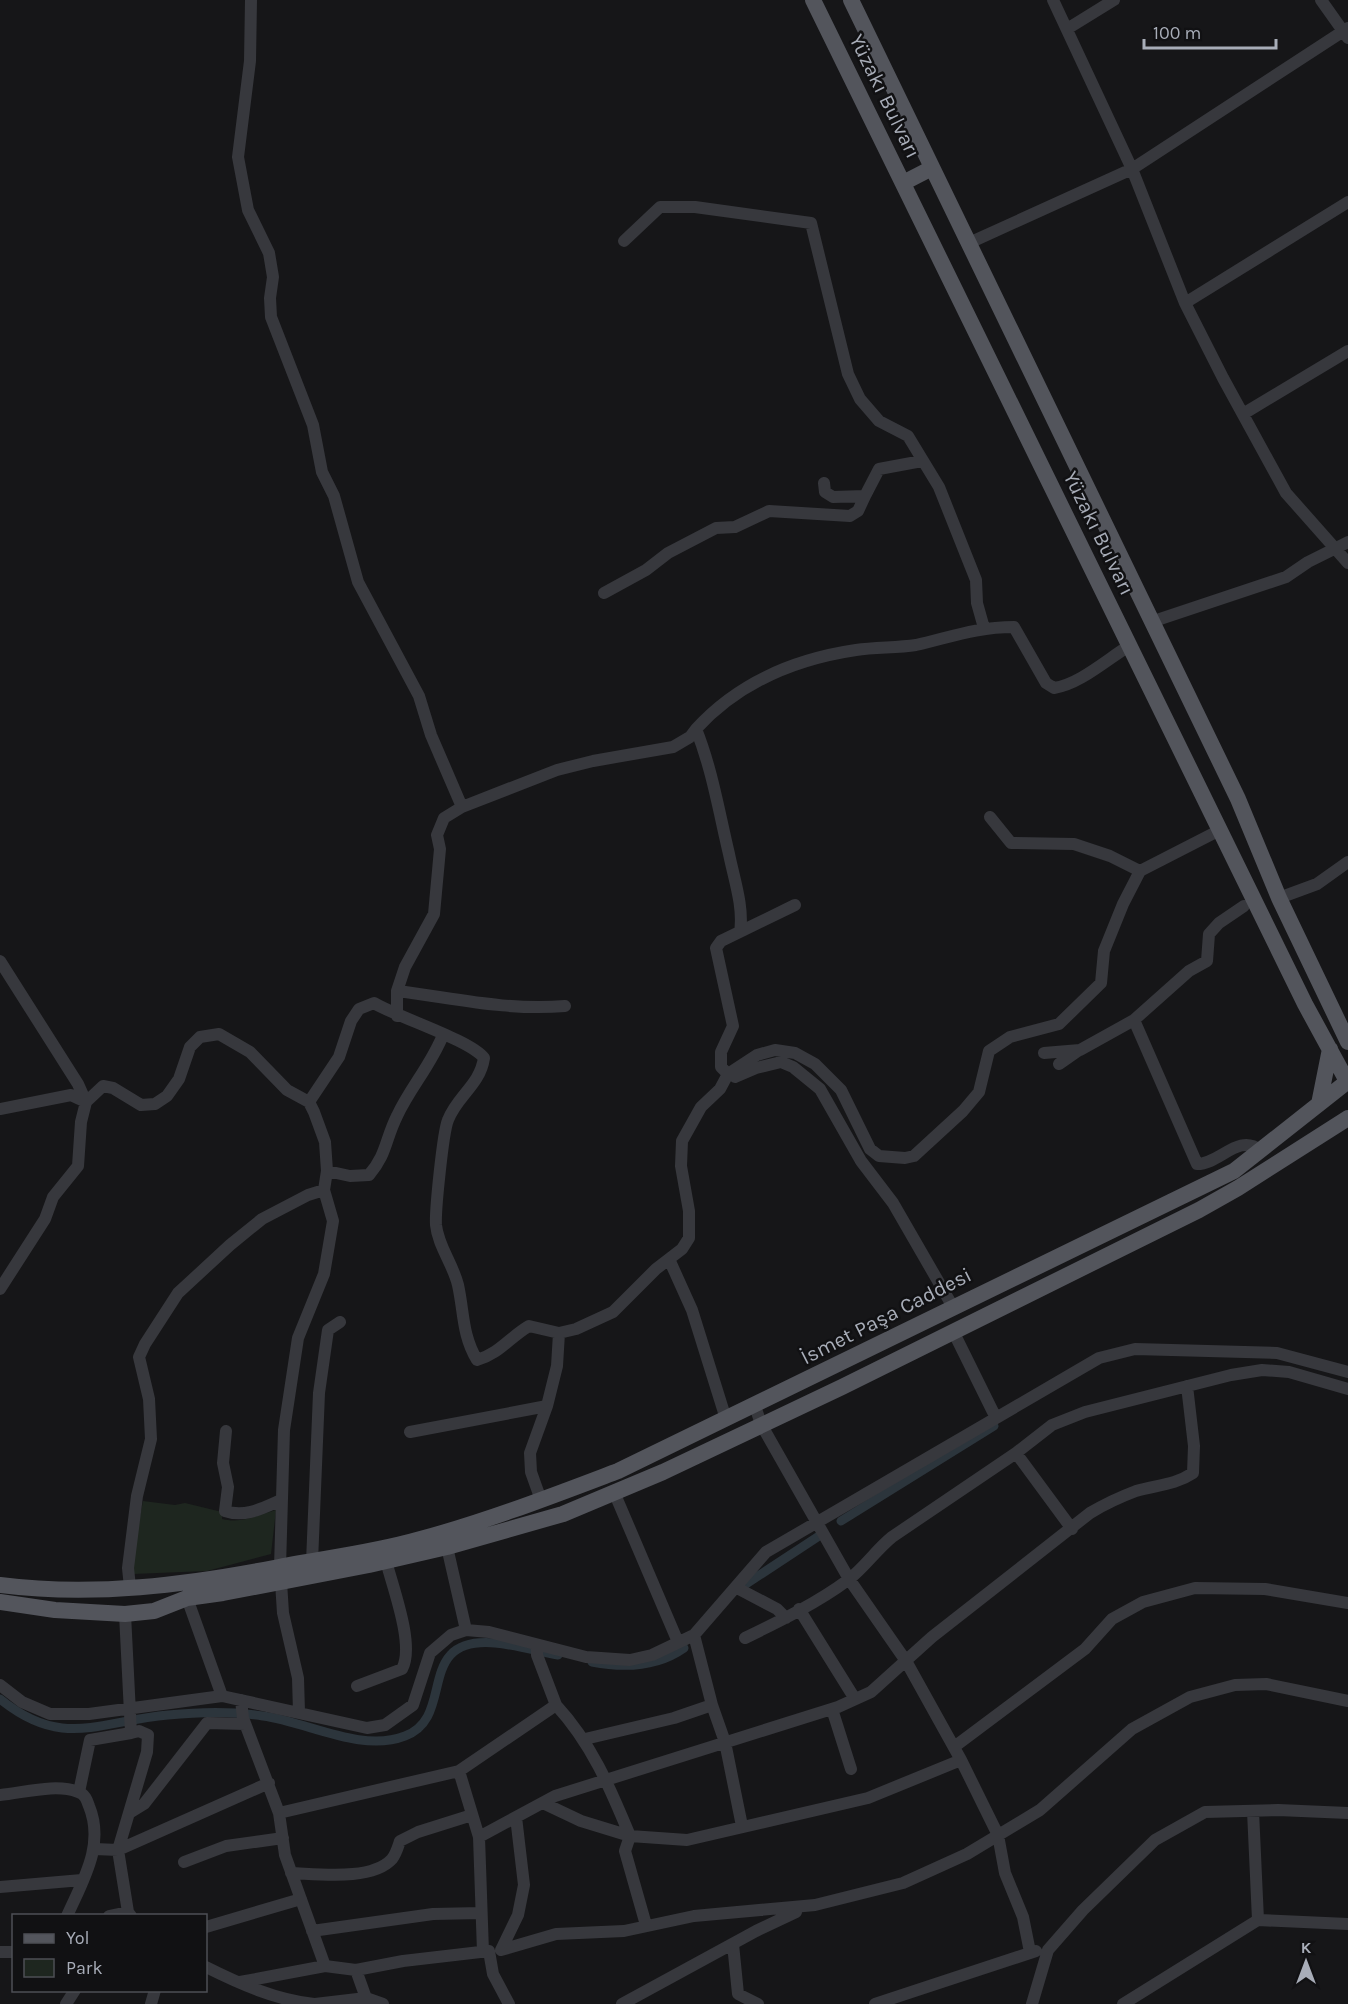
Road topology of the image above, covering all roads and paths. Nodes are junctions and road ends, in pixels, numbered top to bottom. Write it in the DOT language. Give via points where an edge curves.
graph roads {
  1 [pos="251,0"];
  2 [pos="813,0"];
  3 [pos="850,0"];
  4 [pos="1053,0"];
  5 [pos="1114,0"];
  6 [pos="1321,0"];
  7 [pos="1067,29"];
  8 [pos="1347,32"];
  9 [pos="932,168"];
  10 [pos="1132,169"];
  11 [pos="903,183"];
  12 [pos="1348,201"];
  13 [pos="624,241"];
  14 [pos="969,243"];
  15 [pos="1185,303"];
  16 [pos="1348,351"];
  17 [pos="1243,414"];
  18 [pos="922,461"];
  19 [pos="824,483"];
  20 [pos="865,496"];
  21 [pos="1342,545"];
  22 [pos="1348,564"];
  23 [pos="604,593"];
  24 [pos="1151,622"];
  25 [pos="984,628"];
  26 [pos="1129,645"];
  27 [pos="696,729"];
  28 [pos="462,807"];
  29 [pos="990,816"];
  30 [pos="1220,830"];
  31 [pos="1348,862"];
  32 [pos="1140,871"];
  33 [pos="1279,898"];
  34 [pos="795,905"];
  35 [pos="1244,906"];
  36 [pos="740,932"];
  37 [pos="0,961"];
  38 [pos="397,991"];
  39 [pos="565,1006"];
  40 [pos="397,1016"];
  41 [pos="1342,1018"];
  42 [pos="1134,1020"];
  43 [pos="443,1035"];
  44 [pos="1348,1042"];
  45 [pos="1330,1049"];
  46 [pos="1080,1050"];
  47 [pos="1044,1053"];
  48 [pos="1059,1064"];
  49 [pos="728,1074"];
  50 [pos="1348,1082"];
  51 [pos="720,1089"];
  52 [pos="86,1102"];
  53 [pos="309,1102"];
  54 [pos="1320,1104"];
  55 [pos="0,1109"];
  56 [pos="1348,1118"];
  57 [pos="1260,1150"];
  58 [pos="327,1171"];
  59 [pos="324,1190"];
  60 [pos="669,1259"];
  61 [pos="0,1289"];
  62 [pos="953,1307"];
  63 [pos="340,1322"];
  64 [pos="953,1330"];
  65 [pos="559,1333"];
  66 [pos="1348,1372"];
  67 [pos="1187,1386"];
  68 [pos="1348,1389"];
  69 [pos="548,1406"];
  70 [pos="755,1406"];
  71 [pos="996,1418"];
  72 [pos="726,1419"];
  73 [pos="761,1424"];
  74 [pos="226,1431"];
  75 [pos="410,1432"];
  76 [pos="1017,1453"];
  77 [pos="614,1492"];
  78 [pos="281,1500"];
  79 [pos="541,1500"];
  80 [pos="818,1520"];
  81 [pos="1071,1529"];
  82 [pos="447,1547"];
  83 [pos="386,1561"];
  84 [pos="312,1562"];
  85 [pos="280,1575"];
  86 [pos="849,1579"];
  87 [pos="0,1586"];
  88 [pos="130,1587"];
  89 [pos="737,1588"];
  90 [pos="97,1589"];
  91 [pos="187,1598"];
  92 [pos="0,1602"];
  93 [pos="1348,1603"];
  94 [pos="799,1610"];
  95 [pos="100,1613"];
  96 [pos="125,1614"];
  97 [pos="786,1618"];
  98 [pos="466,1630"];
  99 [pos="694,1635"];
  100 [pos="745,1638"];
  101 [pos="678,1642"];
  102 [pos="537,1650"];
  103 [pos="906,1661"];
  104 [pos="0,1685"];
  105 [pos="357,1686"];
  106 [pos="222,1696"];
  107 [pos="855,1700"];
  108 [pos="1348,1701"];
  109 [pos="556,1705"];
  110 [pos="712,1705"];
  111 [pos="832,1709"];
  112 [pos="299,1712"];
  113 [pos="243,1713"];
  114 [pos="131,1722"];
  115 [pos="585,1739"];
  116 [pos="725,1742"];
  117 [pos="954,1747"];
  118 [pos="961,1760"];
  119 [pos="851,1768"];
  120 [pos="459,1771"];
  121 [pos="607,1779"];
  122 [pos="269,1783"];
  123 [pos="79,1792"];
  124 [pos="0,1795"];
  125 [pos="543,1803"];
  126 [pos="1253,1811"];
  127 [pos="131,1812"];
  128 [pos="279,1813"];
  129 [pos="1348,1813"];
  130 [pos="472,1815"];
  131 [pos="516,1817"];
  132 [pos="742,1826"];
  133 [pos="998,1835"];
  134 [pos="630,1836"];
  135 [pos="479,1837"];
  136 [pos="283,1839"];
  137 [pos="95,1849"];
  138 [pos="118,1850"];
  139 [pos="184,1863"];
  140 [pos="291,1872"];
  141 [pos="82,1880"];
  142 [pos="0,1887"];
  143 [pos="301,1899"];
  144 [pos="815,1905"];
  145 [pos="481,1913"];
  146 [pos="68,1914"];
  147 [pos="129,1914"];
  148 [pos="1258,1920"];
  149 [pos="646,1924"];
  150 [pos="1348,1924"];
  151 [pos="207,1927"];
  152 [pos="312,1931"];
  153 [pos="734,1944"];
  154 [pos="1048,1950"];
  155 [pos="491,1951"];
  156 [pos="1030,1952"];
  157 [pos="325,1966"];
  158 [pos="207,1968"];
  159 [pos="356,1970"];
  160 [pos="237,1983"];
  161 [pos="366,1998"];
  162 [pos="314,2004"];
  163 [pos="383,2004"];
  164 [pos="509,2004"];
  165 [pos="622,2004"];
  166 [pos="758,2004"];
  167 [pos="875,2004"];
  168 [pos="1032,2004"];
  169 [pos="1123,2004"];
  1 -- 28 [label="street" via="250,61 238,157 248,210 269,253 273,277 271,317 313,425 322,472 334,496 358,582 419,696"];
  2 -- 11 [label="main road, Yüzakı Bulvarı"];
  3 -- 9 [label="main road, Yüzakı Bulvarı"];
  4 -- 7 [label="street"];
  5 -- 7 [label="street"];
  6 -- 8 [label="street"];
  7 -- 10 [label="street"];
  8 -- 10 [label="street"];
  9 -- 11 [label="main road"];
  9 -- 14 [label="main road, Yüzakı Bulvarı"];
  10 -- 14 [label="street"];
  10 -- 15 [label="street"];
  11 -- 26 [label="main road, Yüzakı Bulvarı"];
  12 -- 15 [label="street"];
  13 -- 18 [label="street" via="660,207 695,207 811,223 848,374 860,399 879,421 908,436"];
  14 -- 24 [label="main road, Yüzakı Bulvarı"];
  15 -- 17 [label="street"];
  16 -- 17 [label="street"];
  17 -- 21 [label="street" via="1286,493"];
  18 -- 20 [label="street" via="879,469"];
  18 -- 25 [label="street" via="952,515 976,580"];
  19 -- 20 [label="street" via="825,492 833,498"];
  20 -- 23 [label="street" via="858,512 850,516 769,511 735,527 716,528"];
  21 -- 22 [label="street"];
  21 -- 24 [label="street" via="1286,577"];
  24 -- 33 [label="main road, Yüzakı Bulvarı" via="1238,799"];
  25 -- 26 [label="street" via="1014,627 1046,683 1054,688 1082,676"];
  25 -- 27 [label="street" via="915,645 814,657 770,674 715,709"];
  26 -- 30 [label="main road, Yüzakı Bulvarı"];
  27 -- 28 [label="street" via="673,747 557,770"];
  27 -- 36 [label="street" via="731,864"];
  28 -- 38 [label="street" via="444,818 437,835 440,849 434,914 415,945"];
  29 -- 32 [label="street" via="1011,843 1074,844"];
  30 -- 32 [label="street"];
  30 -- 45 [label="main road, Yüzakı Bulvarı"];
  31 -- 33 [label="street" via="1317,884"];
  32 -- 49 [label="street" via="1104,951 1101,983 1059,1024 1010,1037 989,1051 979,1092 914,1156 879,1156 870,1149 841,1090 815,1064 795,1053 775,1050 757,1055"];
  33 -- 41 [label="main road, Yüzakı Bulvarı"];
  34 -- 36 [label="street"];
  35 -- 42 [label="street" via="1219,922 1209,934 1207,961 1189,971"];
  36 -- 49 [label="street" via="721,941 716,948 733,1026 721,1052 721,1067"];
  37 -- 52 [label="street"];
  38 -- 39 [label="street" via="486,1005 532,1009"];
  38 -- 40 [label="street"];
  40 -- 43 [label="street"];
  40 -- 53 [label="street" via="374,1003 359,1009 339,1057"];
  41 -- 44 [label="main road, Yüzakı Bulvarı"];
  42 -- 46 [label="street"];
  42 -- 57 [label="street" via="1197,1164 1214,1161 1243,1144"];
  43 -- 58 [label="street" via="434,1058 397,1116 381,1160 369,1175"];
  43 -- 65 [label="street" via="478,1051 484,1058 482,1072 447,1122 436,1224 458,1284 470,1348 477,1360 493,1356 530,1326"];
  45 -- 50 [label="main road, Yüzakı Bulvarı"];
  45 -- 54 [label="main road"];
  46 -- 47 [label="street"];
  46 -- 48 [label="street"];
  49 -- 51 [label="street"];
  50 -- 54 [label="main road, İsmet Paşa Caddesi"];
  51 -- 60 [label="street" via="701,1107 682,1141 689,1238"];
  51 -- 62 [label="street" via="735,1077 781,1062 820,1089"];
  52 -- 53 [label="street" via="103,1086 141,1105 155,1104 167,1096 179,1079 190,1047 201,1037 219,1034 250,1052 287,1090"];
  52 -- 55 [label="street" via="71,1095"];
  52 -- 61 [label="street" via="78,1166 53,1197 45,1219"];
  53 -- 58 [label="street" via="325,1142"];
  54 -- 57 [label="main road, İsmet Paşa Caddesi"];
  56 -- 64 [label="main road" via="1239,1188"];
  57 -- 62 [label="main road, İsmet Paşa Caddesi" via="1234,1171"];
  58 -- 59 [label="street"];
  59 -- 78 [label="street" via="333,1221 324,1274 297,1338 284,1430"];
  59 -- 88 [label="street" via="262,1219 230,1245 178,1293 145,1344 140,1357 149,1399 151,1439 137,1496 128,1568"];
  60 -- 65 [label="street" via="613,1312"];
  60 -- 72 [label="street" via="692,1310"];
  62 -- 70 [label="main road, İsmet Paşa Caddesi"];
  63 -- 84 [label="street" via="328,1330 319,1393"];
  64 -- 71 [label="street"];
  64 -- 73 [label="main road"];
  65 -- 69 [label="street"];
  66 -- 71 [label="street" via="1277,1353 1135,1349 1099,1358"];
  67 -- 68 [label="street" via="1262,1370 1289,1372"];
  67 -- 76 [label="street" via="1117,1402 1052,1425"];
  67 -- 81 [label="street" via="1193,1473 1180,1482 1115,1499"];
  69 -- 75 [label="street"];
  69 -- 79 [label="street" via="530,1453 531,1472"];
  70 -- 72 [label="main road, İsmet Paşa Caddesi"];
  70 -- 73 [label="street"];
  71 -- 80 [label="street"];
  72 -- 79 [label="main road, İsmet Paşa Caddesi" via="618,1471"];
  73 -- 77 [label="main road"];
  73 -- 80 [label="street"];
  74 -- 78 [label="street" via="225,1511 234,1515 250,1513"];
  76 -- 81 [label="street"];
  76 -- 86 [label="street" via="892,1537"];
  77 -- 82 [label="main road" via="563,1514"];
  77 -- 101 [label="street"];
  78 -- 85 [label="street"];
  79 -- 84 [label="main road, İsmet Paşa Caddesi" via="418,1540"];
  80 -- 86 [label="street"];
  80 -- 89 [label="street" via="766,1552"];
  81 -- 103 [label="street"];
  82 -- 83 [label="main road"];
  82 -- 98 [label="street"];
  83 -- 85 [label="main road"];
  83 -- 105 [label="street" via="407,1645 406,1662 402,1669"];
  84 -- 85 [label="main road, İsmet Paşa Caddesi"];
  85 -- 88 [label="main road"];
  85 -- 91 [label="main road"];
  85 -- 112 [label="street" via="283,1613 298,1678"];
  86 -- 94 [label="street"];
  86 -- 103 [label="street"];
  87 -- 90 [label="main road" via="51,1592"];
  88 -- 90 [label="main road"];
  89 -- 97 [label="street"];
  89 -- 99 [label="street"];
  90 -- 95 [label="main road"];
  91 -- 96 [label="main road" via="154,1611"];
  91 -- 106 [label="street"];
  92 -- 95 [label="main road"];
  93 -- 117 [label="street" via="1265,1589 1195,1588 1143,1602 1112,1619 1085,1649"];
  94 -- 97 [label="street"];
  94 -- 107 [label="street"];
  95 -- 96 [label="main road"];
  96 -- 114 [label="street"];
  97 -- 100 [label="street"];
  98 -- 102 [label="street" via="489,1632"];
  98 -- 112 [label="street" via="451,1635 430,1653 413,1705 385,1725 367,1728"];
  99 -- 101 [label="street"];
  99 -- 110 [label="street"];
  101 -- 102 [label="street" via="630,1660"];
  102 -- 109 [label="street"];
  103 -- 107 [label="street" via="871,1692"];
  103 -- 117 [label="street"];
  104 -- 114 [label="street" via="22,1702 50,1714 89,1714"];
  106 -- 113 [label="street"];
  106 -- 114 [label="street"];
  107 -- 111 [label="street"];
  108 -- 133 [label="street" via="1266,1684 1234,1685 1190,1697 1132,1729 1040,1810"];
  109 -- 115 [label="street"];
  109 -- 120 [label="street"];
  110 -- 115 [label="street"];
  110 -- 116 [label="street"];
  111 -- 116 [label="street"];
  111 -- 119 [label="street"];
  112 -- 113 [label="street"];
  113 -- 122 [label="street"];
  113 -- 127 [label="street" via="207,1723 144,1804"];
  114 -- 123 [label="street" via="90,1740"];
  114 -- 127 [label="street" via="148,1735"];
  115 -- 121 [label="street"];
  116 -- 121 [label="street"];
  116 -- 132 [label="street"];
  117 -- 118 [label="street"];
  118 -- 132 [label="street" via="868,1798"];
  118 -- 133 [label="street"];
  120 -- 128 [label="street"];
  120 -- 130 [label="street"];
  121 -- 125 [label="street"];
  121 -- 134 [label="street"];
  122 -- 128 [label="street"];
  122 -- 138 [label="street"];
  123 -- 124 [label="street" via="56,1789"];
  123 -- 137 [label="street" via="92,1812"];
  125 -- 131 [label="street"];
  125 -- 134 [label="street" via="581,1821"];
  126 -- 129 [label="street"];
  126 -- 148 [label="street"];
  126 -- 154 [label="street" via="1205,1812 1155,1840"];
  127 -- 138 [label="street"];
  128 -- 136 [label="street"];
  130 -- 135 [label="street"];
  130 -- 140 [label="street" via="400,1841 394,1857 380,1869 344,1875"];
  131 -- 135 [label="street"];
  131 -- 155 [label="street" via="524,1885 518,1915"];
  132 -- 134 [label="street" via="687,1840"];
  133 -- 144 [label="street" via="903,1883"];
  133 -- 156 [label="street" via="1005,1873 1023,1917"];
  134 -- 149 [label="street" via="625,1851"];
  135 -- 145 [label="street"];
  136 -- 139 [label="street" via="226,1846"];
  136 -- 140 [label="street"];
  137 -- 138 [label="street"];
  137 -- 141 [label="street"];
  138 -- 147 [label="street"];
  140 -- 143 [label="street"];
  141 -- 142 [label="street"];
  141 -- 146 [label="street"];
  143 -- 151 [label="street"];
  143 -- 152 [label="street"];
  144 -- 149 [label="street"];
  144 -- 153 [label="street"];
  145 -- 152 [label="street" via="433,1914"];
  145 -- 155 [label="street"];
  148 -- 150 [label="street"];
  148 -- 169 [label="street"];
  149 -- 155 [label="street" via="624,1930 556,1934"];
  152 -- 157 [label="street"];
  153 -- 165 [label="street"];
  153 -- 166 [label="street" via="738,1994"];
  154 -- 156 [label="street"];
  154 -- 168 [label="street"];
  155 -- 159 [label="street"];
  155 -- 164 [label="street" via="493,1974"];
  156 -- 167 [label="street"];
  157 -- 159 [label="street"];
  157 -- 160 [label="street"];
  158 -- 160 [label="street"];
  159 -- 161 [label="street"];
  160 -- 162 [label="street" via="291,2002"];
  161 -- 162 [label="street"];
  161 -- 163 [label="street"];
}
